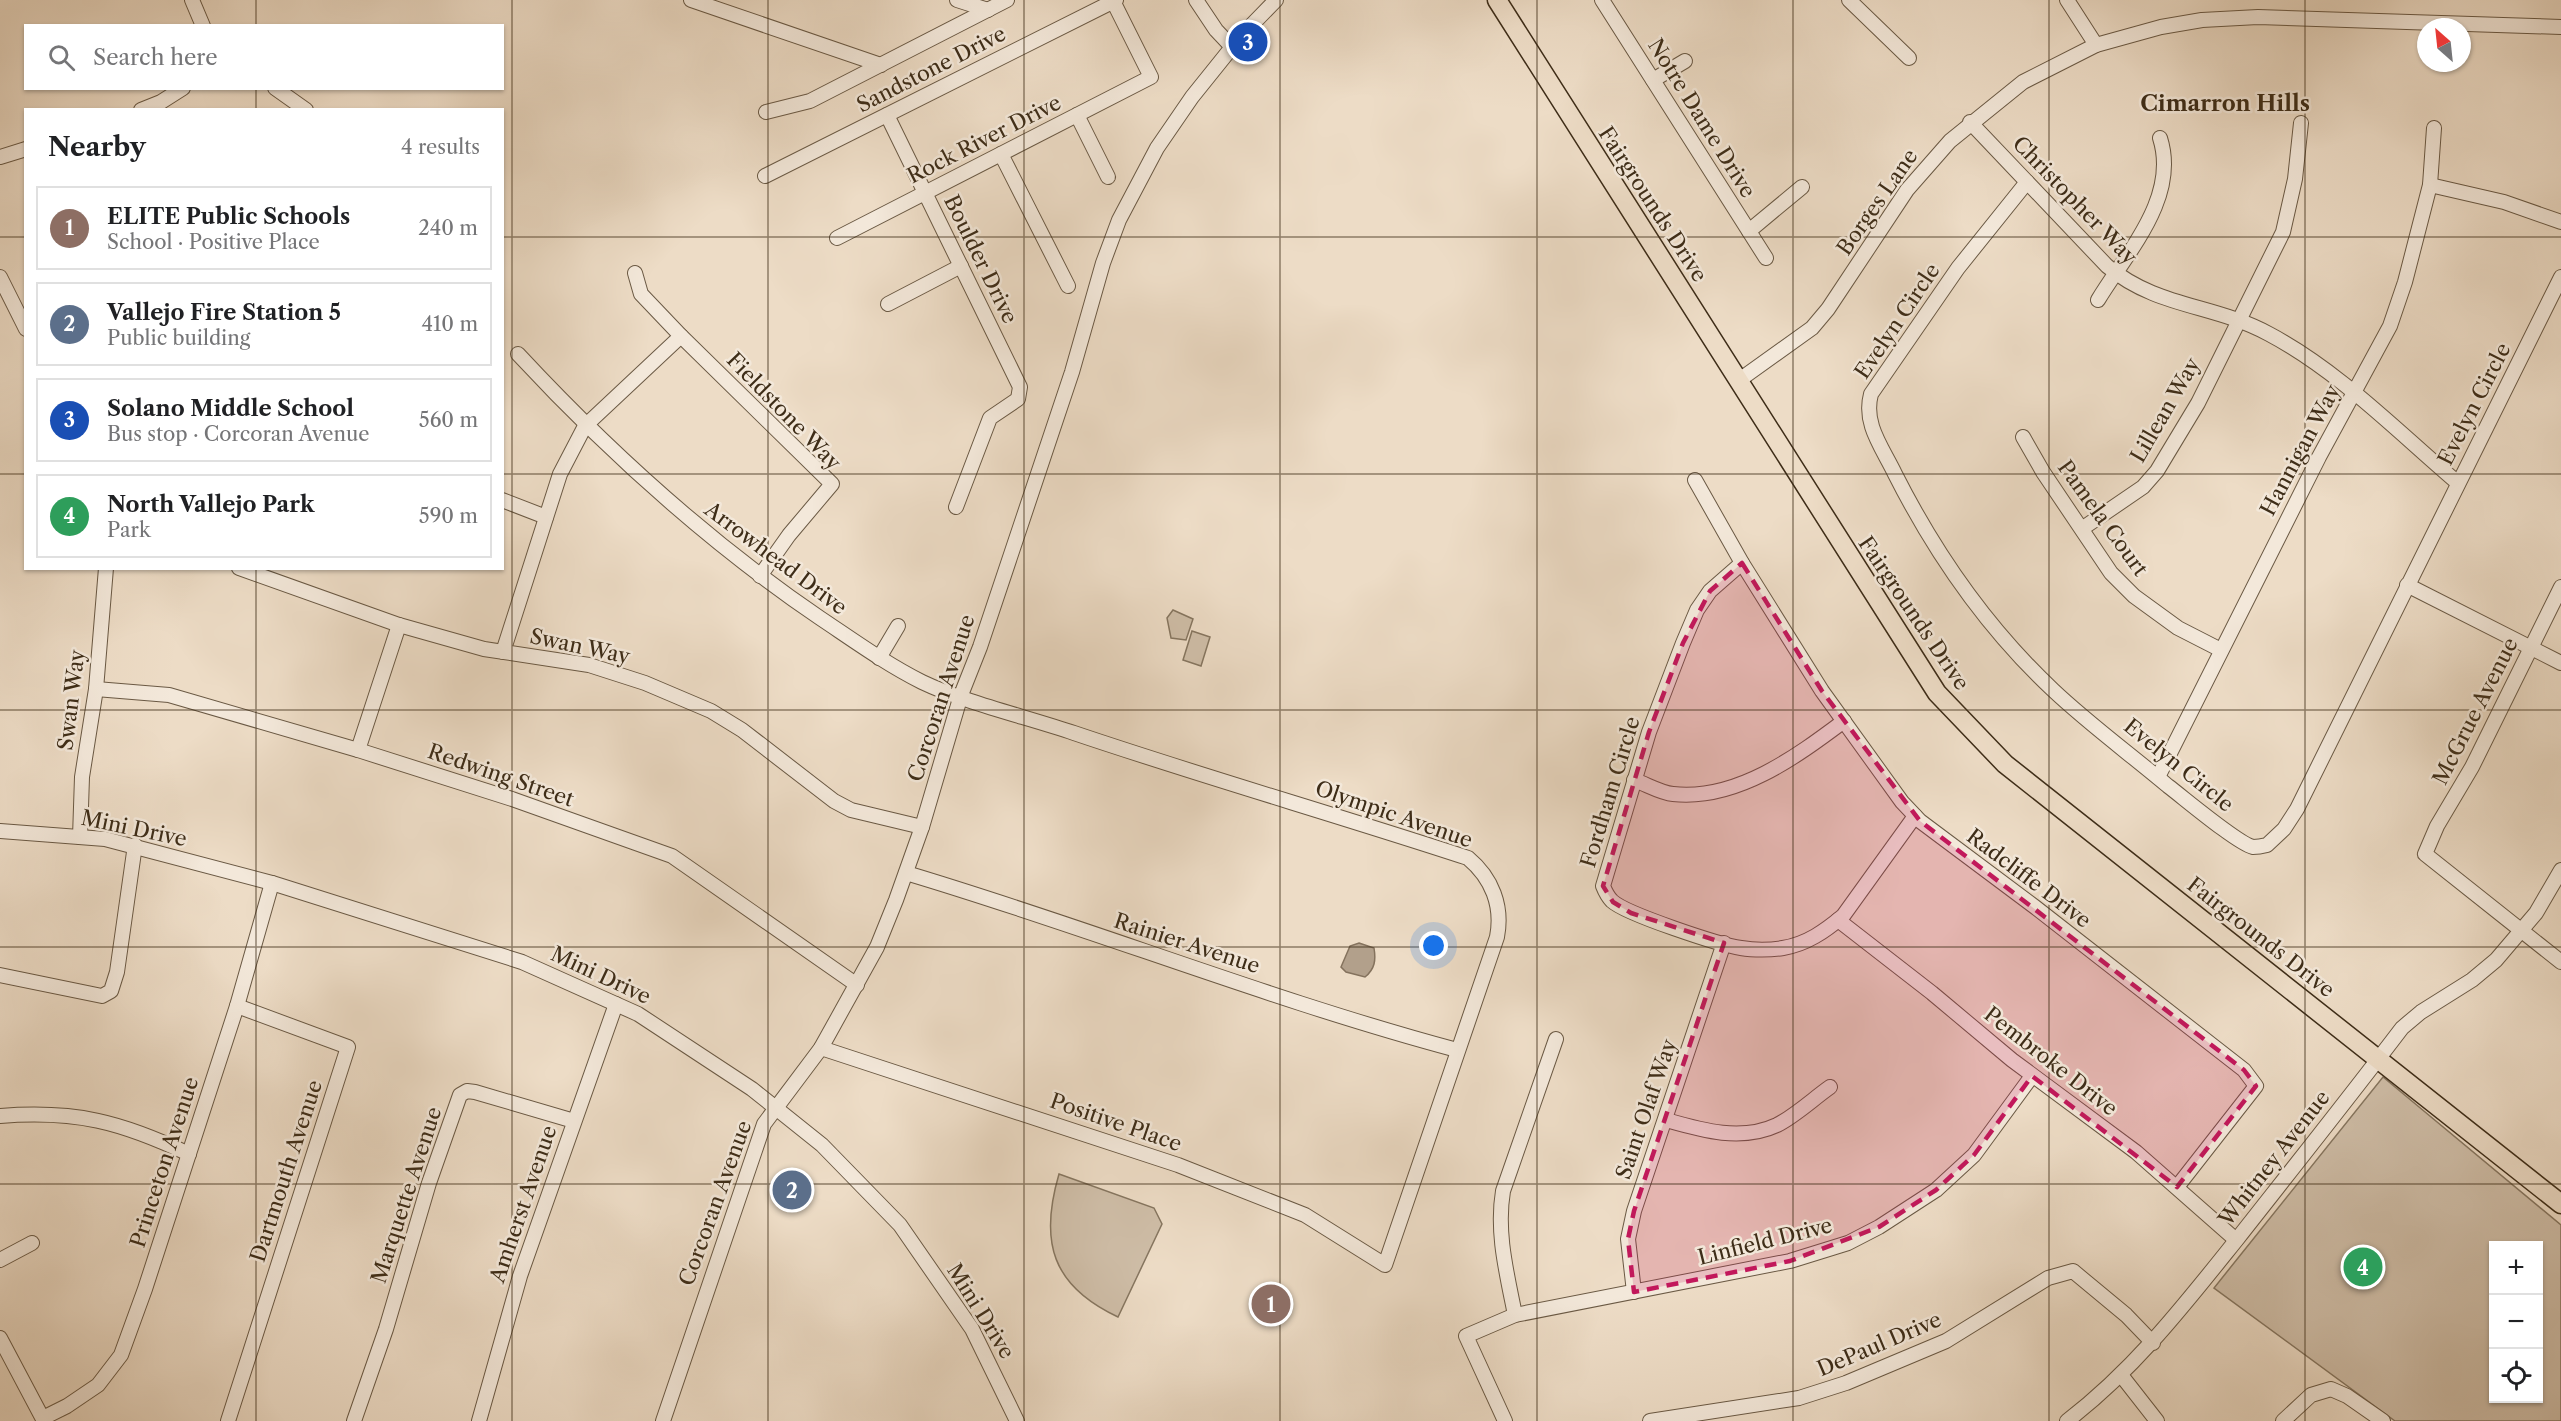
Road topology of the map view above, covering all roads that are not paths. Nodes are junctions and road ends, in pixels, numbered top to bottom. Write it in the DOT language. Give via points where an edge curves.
graph roads {
  1 [pos="192,0"];
  2 [pos="691,0"];
  3 [pos="957,0"];
  4 [pos="1007,0"];
  5 [pos="1197,0"];
  6 [pos="1276,0"];
  7 [pos="1497,0"];
  8 [pos="1602,0"];
  9 [pos="1849,0"];
  10 [pos="2067,0"];
  11 [pos="1115,1"];
  12 [pos="988,10"];
  13 [pos="202,24"];
  14 [pos="2561,27"];
  15 [pos="2096,45"];
  16 [pos="1232,47"];
  17 [pos="1909,58"];
  18 [pos="1684,61"];
  19 [pos="881,64"];
  20 [pos="1653,80"];
  21 [pos="180,90"];
  22 [pos="278,90"];
  23 [pos="146,108"];
  24 [pos="303,108"];
  25 [pos="766,112"];
  26 [pos="887,115"];
  27 [pos="1077,115"];
  28 [pos="1970,122"];
  29 [pos="2301,123"];
  30 [pos="2434,128"];
  31 [pos="2160,138"];
  32 [pos="24,150"];
  33 [pos="1001,154"];
  34 [pos="0,157"];
  35 [pos="765,176"];
  36 [pos="1108,177"];
  37 [pos="2027,182"];
  38 [pos="2430,185"];
  39 [pos="1802,187"];
  40 [pos="925,193"];
  41 [pos="2561,222"];
  42 [pos="1749,231"];
  43 [pos="837,238"];
  44 [pos="1766,258"];
  45 [pos="961,267"];
  46 [pos="635,273"];
  47 [pos="2115,273"];
  48 [pos="2561,277"];
  49 [pos="0,278"];
  50 [pos="1068,286"];
  51 [pos="2098,300"];
  52 [pos="888,304"];
  53 [pos="2238,321"];
  54 [pos="24,325"];
  55 [pos="681,336"];
  56 [pos="518,354"];
  57 [pos="1738,381"];
  58 [pos="2353,393"];
  59 [pos="585,426"];
  60 [pos="2023,437"];
  61 [pos="1695,480"];
  62 [pos="2458,483"];
  63 [pos="504,501"];
  64 [pos="956,507"];
  65 [pos="546,517"];
  66 [pos="2083,528"];
  67 [pos="1742,563"];
  68 [pos="106,570"];
  69 [pos="244,570"];
  70 [pos="760,576"];
  71 [pos="2408,585"];
  72 [pos="2561,587"];
  73 [pos="399,625"];
  74 [pos="898,626"];
  75 [pos="2531,647"];
  76 [pos="2221,650"];
  77 [pos="503,652"];
  78 [pos="879,658"];
  79 [pos="2561,663"];
  80 [pos="96,689"];
  81 [pos="961,695"];
  82 [pos="1844,721"];
  83 [pos="358,750"];
  84 [pos="2158,777"];
  85 [pos="1634,780"];
  86 [pos="1915,816"];
  87 [pos="922,827"];
  88 [pos="0,831"];
  89 [pos="80,837"];
  90 [pos="135,845"];
  91 [pos="2561,870"];
  92 [pos="906,873"];
  93 [pos="272,883"];
  94 [pos="1838,920"];
  95 [pos="2520,930"];
  96 [pos="1724,943"];
  97 [pos="2561,962"];
  98 [pos="0,975"];
  99 [pos="857,985"];
  100 [pos="616,1004"];
  101 [pos="237,1006"];
  102 [pos="1556,1039"];
  103 [pos="821,1048"];
  104 [pos="1457,1050"];
  105 [pos="2379,1059"];
  106 [pos="2032,1076"];
  107 [pos="1830,1087"];
  108 [pos="776,1108"];
  109 [pos="0,1116"];
  110 [pos="1666,1120"];
  111 [pos="574,1121"];
  112 [pos="189,1154"];
  113 [pos="2178,1187"];
  114 [pos="2561,1204"];
  115 [pos="2236,1240"];
  116 [pos="32,1243"];
  117 [pos="0,1260"];
  118 [pos="1385,1265"];
  119 [pos="1634,1292"];
  120 [pos="1515,1315"];
  121 [pos="0,1338"];
  122 [pos="2152,1343"];
  123 [pos="2121,1375"];
  124 [pos="44,1420"];
  125 [pos="228,1421"];
  126 [pos="354,1421"];
  127 [pos="479,1421"];
  128 [pos="663,1421"];
  129 [pos="1017,1421"];
  130 [pos="1505,1421"];
  131 [pos="1650,1421"];
  132 [pos="2067,1421"];
  133 [pos="2157,1421"];
  134 [pos="2283,1421"];
  135 [pos="2383,1421"];
  1 -- 13 [label="street"];
  2 -- 19 [label="street"];
  3 -- 12 [label="street"];
  4 -- 12 [label="street"];
  5 -- 16 [label="street" via="1204,15"];
  6 -- 16 [label="street, Corcoran Avenue"];
  7 -- 57 [label="main road, Fairgrounds Drive"];
  8 -- 20 [label="street, Notre Dame Drive"];
  9 -- 17 [label="street"];
  10 -- 15 [label="street"];
  11 -- 26 [label="street, Sandstone Drive"];
  11 -- 27 [label="street, Rock River Drive" via="1151,77"];
  12 -- 19 [label="street"];
  14 -- 15 [label="street, Borges Lane" via="2258,17 2171,25"];
  15 -- 28 [label="street, Borges Lane" via="2023,82"];
  16 -- 81 [label="street, Corcoran Avenue" via="1157,148 1119,220 1072,372"];
  18 -- 20 [label="street"];
  19 -- 25 [label="street" via="810,101"];
  20 -- 42 [label="street, Notre Dame Drive"];
  21 -- 23 [label="street"];
  22 -- 24 [label="street"];
  26 -- 35 [label="street, Sandstone Drive"];
  26 -- 40 [label="street, Boulder Drive"];
  27 -- 33 [label="street, Rock River Drive"];
  27 -- 36 [label="street"];
  28 -- 37 [label="street, Christopher Way"];
  28 -- 57 [label="street, Borges Lane" via="1907,190 1812,328"];
  29 -- 53 [label="street, Lillean Way" via="2295,179 2283,232"];
  30 -- 38 [label="street, Hannigan Way"];
  31 -- 47 [label="street" via="2166,157 2165,177 2148,224"];
  32 -- 34 [label="street"];
  33 -- 40 [label="street, Rock River Drive"];
  33 -- 50 [label="street"];
  37 -- 47 [label="street, Christopher Way"];
  37 -- 84 [label="street, Evelyn Circle" via="1958,268 1871,394 1867,410 1908,500 1976,605 2053,690"];
  38 -- 41 [label="street" via="2504,202"];
  38 -- 58 [label="street, Hannigan Way" via="2390,326"];
  39 -- 42 [label="street"];
  40 -- 43 [label="street, Rock River Drive"];
  40 -- 45 [label="street, Boulder Drive"];
  42 -- 44 [label="street, Notre Dame Drive"];
  45 -- 52 [label="street"];
  45 -- 64 [label="street, Boulder Drive" via="1020,387 1018,399 990,418"];
  46 -- 55 [label="street" via="641,294"];
  47 -- 51 [label="street"];
  47 -- 53 [label="street, Christopher Way" via="2156,297"];
  48 -- 62 [label="street, Evelyn Circle"];
  49 -- 54 [label="street"];
  53 -- 58 [label="street, Christopher Way" via="2300,351"];
  53 -- 66 [label="street, Lillean Way" via="2198,403 2157,471 2132,496"];
  55 -- 59 [label="street"];
  55 -- 70 [label="street, Fieldstone Way" via="832,484"];
  56 -- 59 [label="street, Arrowhead Drive"];
  57 -- 105 [label="main road, Fairgrounds Drive" via="1912,656 1964,724 2005,764"];
  58 -- 62 [label="street, Christopher Way"];
  58 -- 76 [label="street, Hannigan Way"];
  59 -- 65 [label="street" via="560,474"];
  59 -- 70 [label="street, Arrowhead Drive" via="710,538"];
  60 -- 66 [label="street, Pamela Court"];
  61 -- 67 [label="street, Radcliffe Drive"];
  62 -- 71 [label="street, Evelyn Circle"];
  63 -- 65 [label="street"];
  65 -- 77 [label="street"];
  66 -- 76 [label="street, Pamela Court" via="2111,573 2134,596 2178,628"];
  67 -- 82 [label="street, Radcliffe Drive"];
  67 -- 85 [label="street, Fordham Circle" via="1710,591 1697,610"];
  68 -- 80 [label="street, Swan Way"];
  69 -- 73 [label="street, Swan Way"];
  70 -- 78 [label="street, Arrowhead Drive"];
  71 -- 75 [label="street"];
  71 -- 84 [label="street, Evelyn Circle" via="2297,809 2267,846 2253,847"];
  72 -- 75 [label="street, McGrue Avenue"];
  73 -- 77 [label="street, Swan Way"];
  73 -- 83 [label="street"];
  74 -- 78 [label="street"];
  75 -- 79 [label="street"];
  75 -- 95 [label="street, McGrue Avenue" via="2425,854"];
  76 -- 84 [label="street, Hannigan Way"];
  77 -- 87 [label="street, Swan Way" via="589,665 656,687 711,711 742,730 851,810"];
  78 -- 81 [label="street, Arrowhead Drive" via="924,683"];
  80 -- 83 [label="street, Redwing Street" via="169,695"];
  80 -- 89 [label="street, Swan Way" via="82,777"];
  81 -- 87 [label="street, Corcoran Avenue"];
  81 -- 104 [label="street, Olympic Avenue" via="1468,858 1488,882 1501,918"];
  82 -- 85 [label="street" via="1782,764 1722,790 1672,794"];
  82 -- 86 [label="street, Radcliffe Drive"];
  83 -- 99 [label="street, Redwing Street" via="672,856"];
  85 -- 96 [label="street, Fordham Circle" via="1603,886 1605,892 1631,913"];
  86 -- 94 [label="street, Fordham Circle"];
  86 -- 113 [label="street, Radcliffe Drive" via="2244,1070 2256,1086"];
  87 -- 92 [label="street, Corcoran Avenue"];
  88 -- 89 [label="street, Mini Drive"];
  89 -- 90 [label="street, Mini Drive"];
  90 -- 93 [label="street, Mini Drive"];
  90 -- 98 [label="street" via="111,991 102,996"];
  91 -- 95 [label="street, Whitney Avenue" via="2536,913"];
  92 -- 99 [label="street, Corcoran Avenue" via="877,947"];
  92 -- 104 [label="street, Rainier Avenue" via="1302,1005"];
  93 -- 100 [label="street, Mini Drive" via="522,962"];
  93 -- 101 [label="street, Princeton Avenue"];
  94 -- 96 [label="street, Fordham Circle" via="1810,939 1783,948 1742,948"];
  94 -- 106 [label="street, Pembroke Drive"];
  95 -- 97 [label="street"];
  95 -- 105 [label="street, Whitney Avenue" via="2496,960 2472,980 2402,1028"];
  96 -- 110 [label="street, Saint Olaf Way"];
  99 -- 103 [label="street, Corcoran Avenue"];
  100 -- 108 [label="street, Mini Drive" via="638,1014"];
  100 -- 111 [label="street, Amherst Avenue"];
  101 -- 112 [label="street, Princeton Avenue"];
  101 -- 125 [label="street, Dartmouth Avenue" via="348,1047"];
  102 -- 120 [label="street" via="1499,1212"];
  103 -- 108 [label="street, Corcoran Avenue"];
  103 -- 118 [label="street, Positive Place" via="1178,1165 1305,1215"];
  104 -- 118 [label="street, Olympic Avenue"];
  105 -- 114 [label="main road, Fairgrounds Drive"];
  105 -- 115 [label="street, Whitney Avenue"];
  106 -- 113 [label="street, Pembroke Drive"];
  106 -- 119 [label="street, Linfield Drive" via="1974,1155 1936,1190 1879,1227 1790,1261"];
  107 -- 110 [label="street" via="1778,1125 1755,1133 1701,1130"];
  108 -- 128 [label="street, Corcoran Avenue" via="764,1124 750,1158"];
  108 -- 129 [label="street, Mini Drive" via="822,1145 900,1225 972,1329"];
  109 -- 112 [label="street" via="83,1116 112,1122"];
  110 -- 119 [label="street, Saint Olaf Way" via="1628,1239"];
  111 -- 126 [label="street, Marquette Avenue" via="475,1092 460,1095"];
  111 -- 127 [label="street, Amherst Avenue" via="520,1276"];
  112 -- 124 [label="street, Princeton Avenue" via="121,1355 98,1385"];
  113 -- 115 [label="street, Pembroke Drive"];
  115 -- 122 [label="street, Whitney Avenue"];
  116 -- 117 [label="street"];
  119 -- 120 [label="street, Linfield Drive"];
  120 -- 130 [label="street, Linfield Drive" via="1466,1336"];
  121 -- 124 [label="street"];
  122 -- 123 [label="street, Whitney Avenue"];
  122 -- 131 [label="street, DePaul Drive" via="2126,1315 2073,1271 2048,1278 1946,1341 1846,1383 1799,1398"];
  123 -- 132 [label="street, Whitney Avenue"];
  123 -- 133 [label="street"];
  134 -- 135 [label="street" via="2311,1395 2331,1389"];
}
